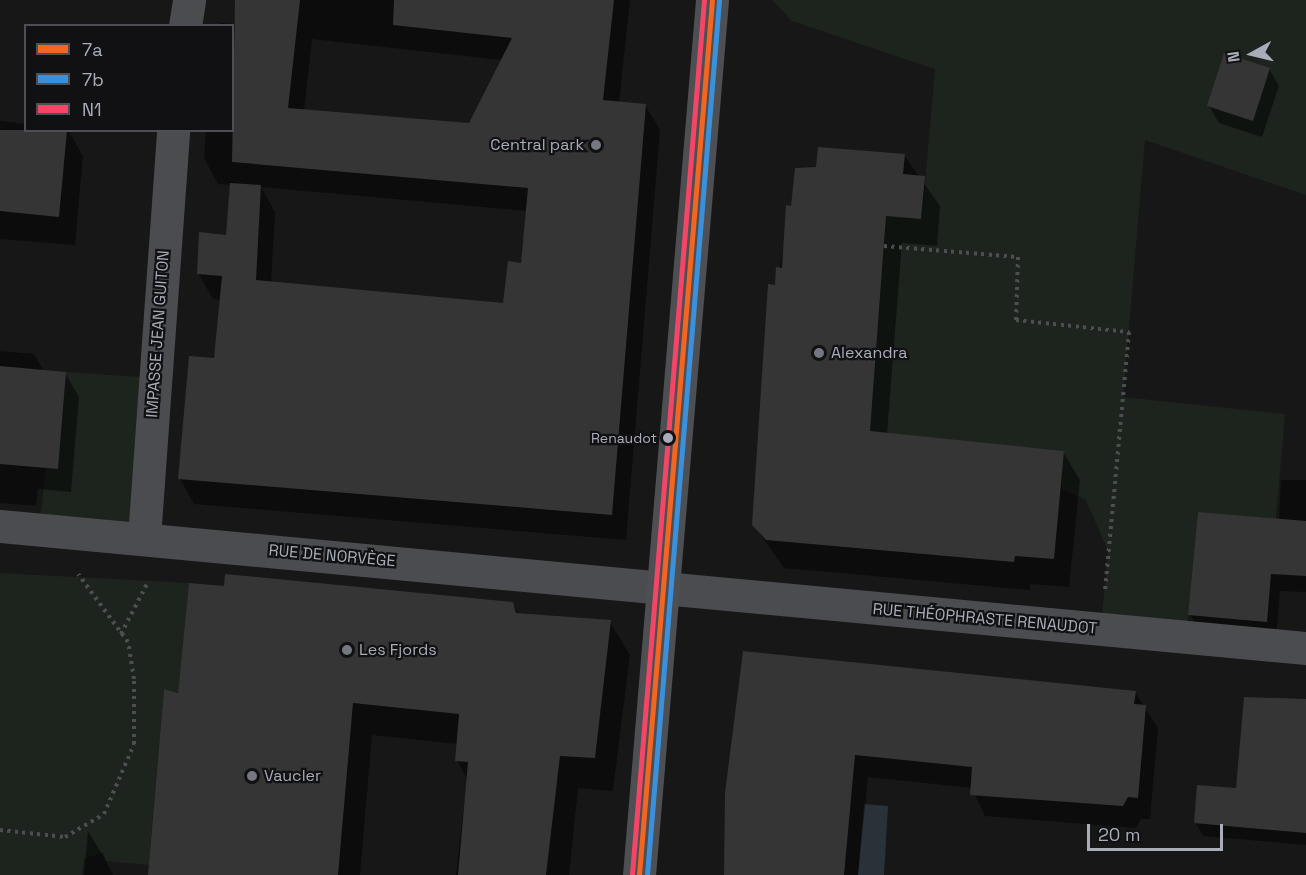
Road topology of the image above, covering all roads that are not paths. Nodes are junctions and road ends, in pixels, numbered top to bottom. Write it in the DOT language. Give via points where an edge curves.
graph roads {
  1 [pos="189,0"];
  2 [pos="712,0"];
  3 [pos="185,24"];
  4 [pos="173,132"];
  5 [pos="0,526"];
  6 [pos="157,539"];
  7 [pos="663,588"];
  8 [pos="1306,648"];
  9 [pos="639,875"];
  1 -- 3 [label="street"];
  2 -- 7 [label="main road"];
  4 -- 6 [label="street, IMPASSE JEAN GUITON"];
  5 -- 6 [label="street, RUE DE NORVÈGE"];
  6 -- 7 [label="street, RUE DE NORVÈGE"];
  7 -- 8 [label="street, RUE THÉOPHRASTE RENAUDOT"];
  7 -- 9 [label="main road"];
}
